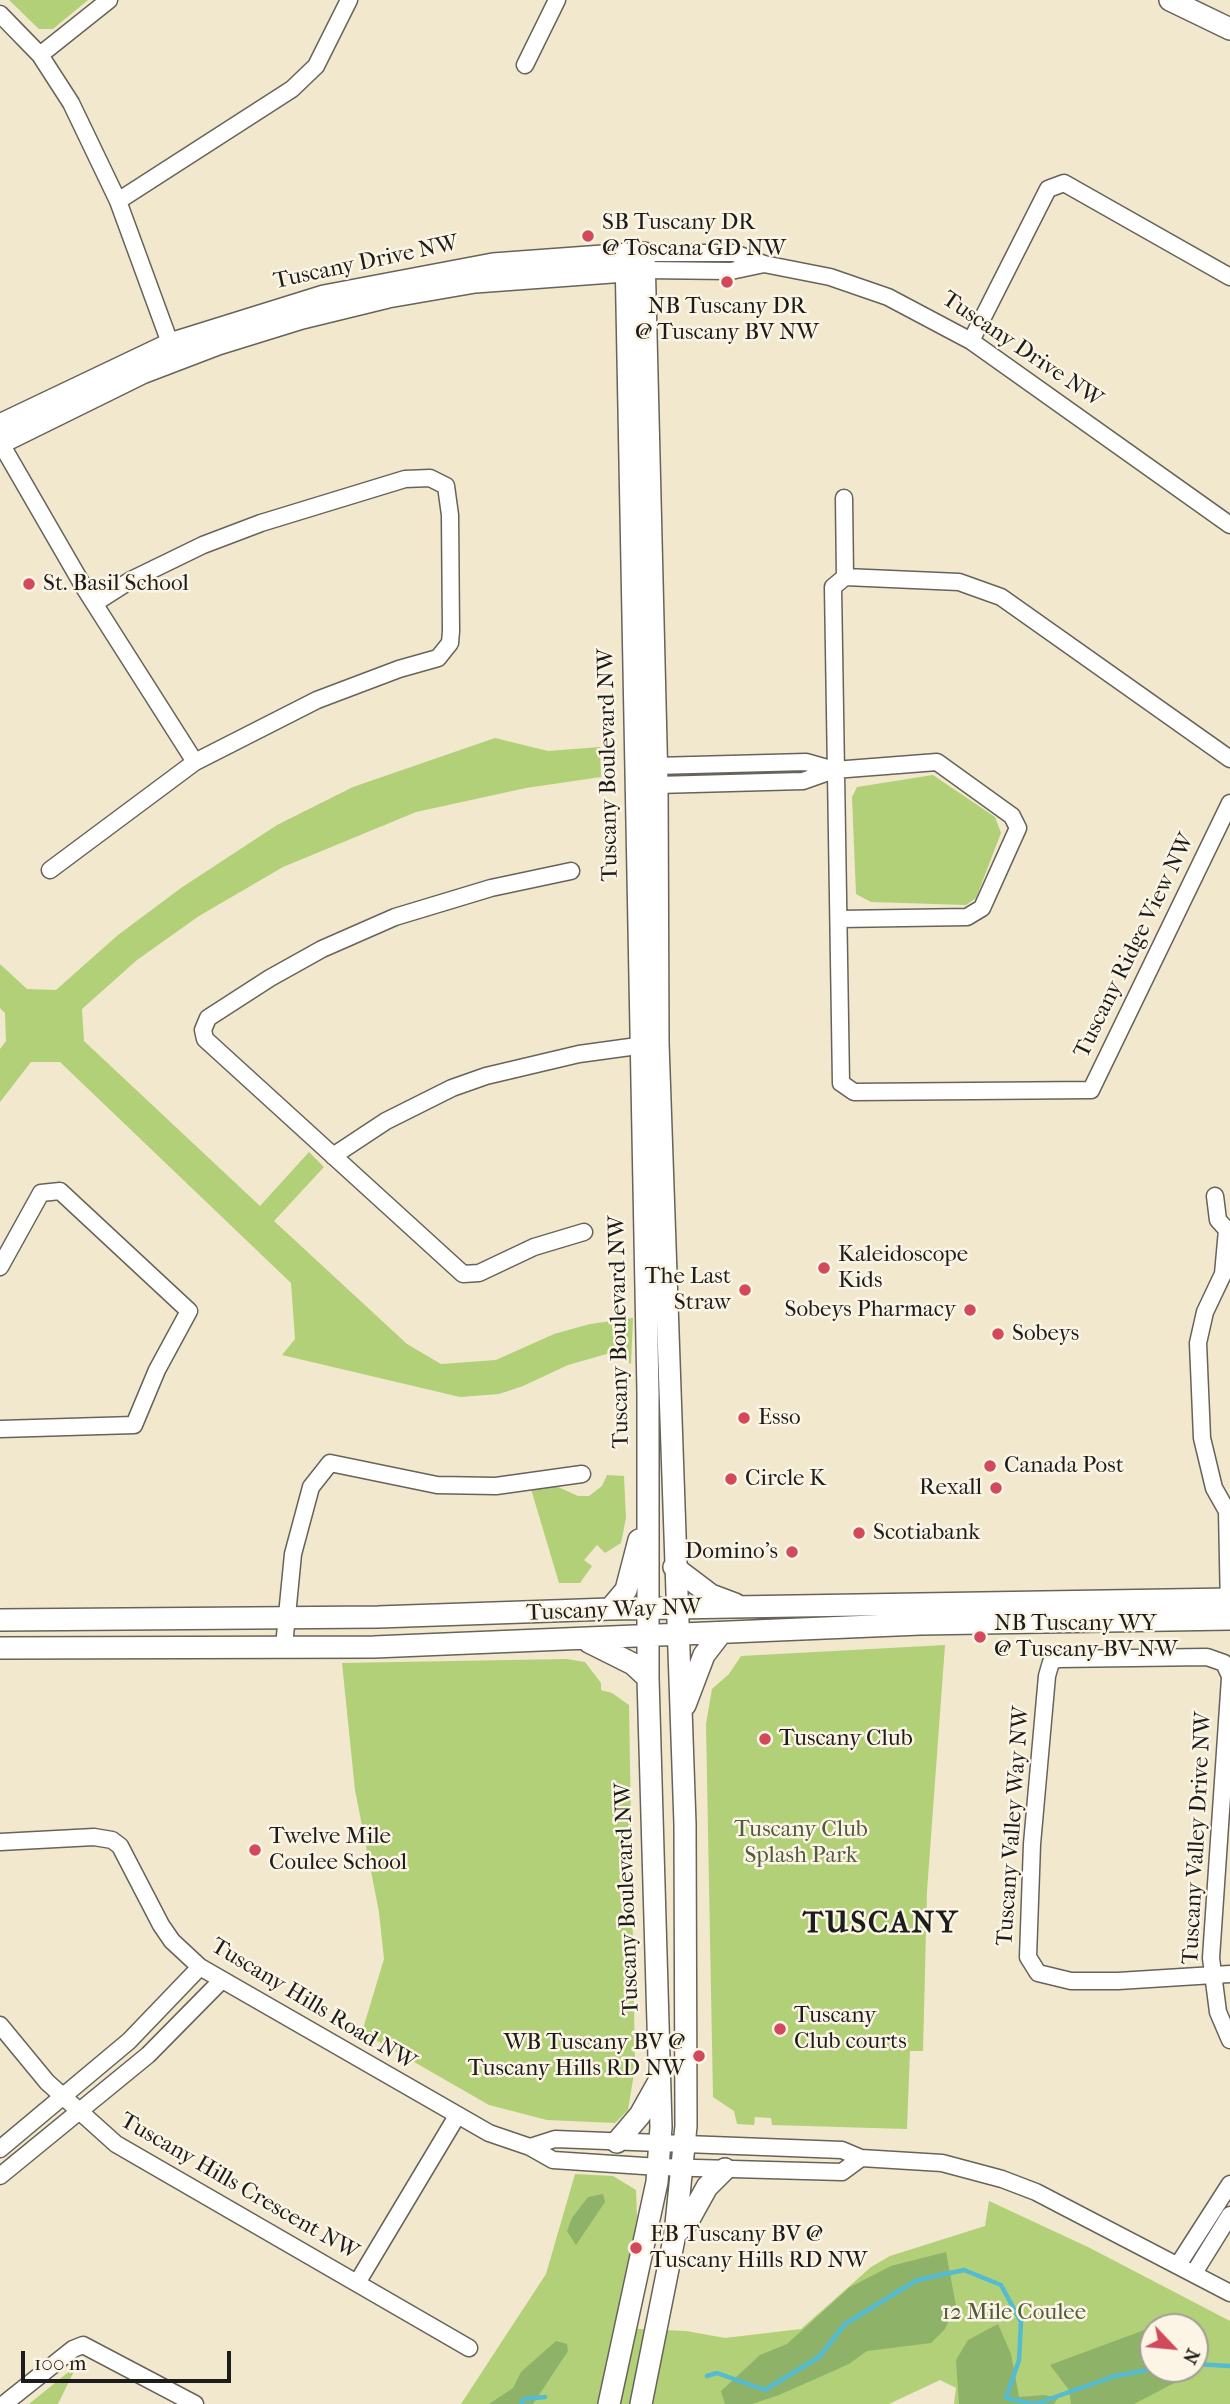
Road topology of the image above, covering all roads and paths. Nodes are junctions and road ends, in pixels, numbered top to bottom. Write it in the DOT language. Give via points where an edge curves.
graph roads {
  1 [pos="109,0"];
  2 [pos="349,0"];
  3 [pos="557,0"];
  4 [pos="1170,0"];
  5 [pos="0,14"];
  6 [pos="1230,29"];
  7 [pos="40,55"];
  8 [pos="524,65"];
  9 [pos="118,201"];
  10 [pos="635,262"];
  11 [pos="1230,278"];
  12 [pos="971,341"];
  13 [pos="173,352"];
  14 [pos="0,425"];
  15 [pos="0,443"];
  16 [pos="844,498"];
  17 [pos="1230,525"];
  18 [pos="845,577"];
  19 [pos="95,603"];
  20 [pos="1230,759"];
  21 [pos="195,762"];
  22 [pos="834,770"];
  23 [pos="636,776"];
  24 [pos="656,776"];
  25 [pos="1230,803"];
  26 [pos="50,870"];
  27 [pos="571,872"];
  28 [pos="840,919"];
  29 [pos="650,1045"];
  30 [pos="333,1156"];
  31 [pos="1215,1196"];
  32 [pos="584,1232"];
  33 [pos="0,1267"];
  34 [pos="0,1429"];
  35 [pos="582,1474"];
  36 [pos="649,1493"];
  37 [pos="674,1567"];
  38 [pos="743,1608"];
  39 [pos="610,1609"];
  40 [pos="1230,1609"];
  41 [pos="648,1610"];
  42 [pos="676,1610"];
  43 [pos="286,1618"];
  44 [pos="0,1620"];
  45 [pos="721,1633"];
  46 [pos="677,1635"];
  47 [pos="648,1637"];
  48 [pos="580,1639"];
  49 [pos="284,1646"];
  50 [pos="0,1648"];
  51 [pos="1141,1658"];
  52 [pos="1230,1677"];
  53 [pos="648,1678"];
  54 [pos="680,1717"];
  55 [pos="0,1842"];
  56 [pos="200,1967"];
  57 [pos="1230,1974"];
  58 [pos="1212,1975"];
  59 [pos="221,1981"];
  60 [pos="0,2025"];
  61 [pos="1230,2040"];
  62 [pos="660,2080"];
  63 [pos="62,2098"];
  64 [pos="79,2113"];
  65 [pos="457,2116"];
  66 [pos="617,2142"];
  67 [pos="660,2144"];
  68 [pos="686,2145"];
  69 [pos="530,2147"];
  70 [pos="0,2148"];
  71 [pos="861,2158"];
  72 [pos="659,2167"];
  73 [pos="683,2167"];
  74 [pos="725,2169"];
  75 [pos="0,2176"];
  76 [pos="1230,2184"];
  77 [pos="1230,2215"];
  78 [pos="675,2234"];
  79 [pos="1178,2265"];
  80 [pos="1194,2273"];
  81 [pos="357,2283"];
  82 [pos="1230,2292"];
  83 [pos="469,2348"];
  84 [pos="4,2404"];
  85 [pos="195,2404"];
  86 [pos="610,2404"];
  87 [pos="641,2404"];
  1 -- 7 [label="street"];
  2 -- 9 [label="street" via="316,66 292,89"];
  3 -- 8 [label="street"];
  4 -- 6 [label="street"];
  5 -- 7 [label="street"];
  7 -- 9 [label="street" via="71,103"];
  9 -- 13 [label="street"];
  10 -- 12 [label="street, Tuscany Drive NW" via="732,271 764,264 830,277 888,297"];
  10 -- 13 [label="street, Tuscany Drive NW" via="388,297"];
  10 -- 23 [label="street, Tuscany Boulevard NW"];
  10 -- 24 [label="street, Tuscany Boulevard NW"];
  11 -- 12 [label="street" via="1064,183 1048,189"];
  12 -- 17 [label="street, Tuscany Drive NW"];
  13 -- 14 [label="street, Tuscany Drive NW"];
  13 -- 15 [label="street, Tuscany Drive NW"];
  15 -- 19 [label="street"];
  16 -- 18 [label="street, Tuscany Ridge View NW"];
  18 -- 20 [label="street" via="959,582 1001,597"];
  18 -- 22 [label="street, Tuscany Ridge View NW" via="833,587"];
  19 -- 21 [label="street"];
  19 -- 21 [label="street" via="203,545 261,523 405,479 430,478 446,486 451,631 450,643 438,658 317,700"];
  21 -- 26 [label="street"];
  22 -- 24 [label="street" via="803,781"];
  22 -- 28 [label="street, Tuscany Ridge View NW"];
  22 -- 28 [label="street" via="937,762 1012,816 1018,828 982,908 967,917"];
  23 -- 24 [label="street"];
  23 -- 29 [label="street, Tuscany Boulevard NW"];
  24 -- 29 [label="street, Tuscany Boulevard NW"];
  25 -- 28 [label="street, Tuscany Ridge View NW" via="1091,1090 854,1092 841,1083"];
  27 -- 30 [label="street" via="491,888 395,917 322,949 208,1018 205,1039"];
  29 -- 30 [label="street" via="579,1054 486,1076 386,1121"];
  29 -- 36 [label="street, Tuscany Boulevard NW"];
  29 -- 37 [label="street, Tuscany Boulevard NW" via="671,1344"];
  30 -- 32 [label="street" via="463,1274 479,1273 534,1247"];
  31 -- 40 [label="street" via="1218,1220 1227,1230 1223,1274 1205,1312 1198,1343 1202,1437 1214,1488 1227,1511"];
  33 -- 34 [label="street" via="41,1193 60,1191 189,1311 134,1424"];
  35 -- 43 [label="street" via="496,1486 437,1485 330,1463 310,1487 293,1554"];
  36 -- 39 [label="street" via="631,1577"];
  36 -- 41 [label="street, Tuscany Boulevard NW"];
  37 -- 38 [label="street" via="711,1595"];
  37 -- 42 [label="street, Tuscany Boulevard NW"];
  38 -- 40 [label="street, Tuscany Way NW"];
  38 -- 42 [label="street, Tuscany Way NW"];
  39 -- 41 [label="street, Tuscany Way NW"];
  39 -- 43 [label="street, Tuscany Way NW"];
  40 -- 45 [label="street, Tuscany Way NW"];
  41 -- 42 [label="street, Tuscany Way NW"];
  41 -- 47 [label="street, Tuscany Boulevard NW"];
  42 -- 46 [label="street, Tuscany Boulevard NW"];
  43 -- 44 [label="street, Tuscany Way NW"];
  43 -- 49 [label="street"];
  45 -- 46 [label="street, Tuscany Way NW"];
  45 -- 54 [label="street" via="704,1655"];
  46 -- 47 [label="street, Tuscany Way NW"];
  46 -- 54 [label="street, Tuscany Boulevard NW"];
  47 -- 48 [label="street, Tuscany Way NW"];
  47 -- 53 [label="street, Tuscany Boulevard NW"];
  48 -- 49 [label="street, Tuscany Way NW"];
  48 -- 53 [label="street" via="615,1654"];
  49 -- 50 [label="street, Tuscany Way NW"];
  51 -- 52 [label="street, Tuscany Valley Drive NW" via="1207,1657 1224,1663"];
  51 -- 58 [label="street, Tuscany Valley Way NW" via="1058,1659 1049,1666 1032,1844 1028,1957 1038,1973 1071,1981"];
  52 -- 58 [label="street, Tuscany Valley Drive NW" via="1214,1881"];
  53 -- 62 [label="street, Tuscany Boulevard NW"];
  54 -- 68 [label="street, Tuscany Boulevard NW"];
  55 -- 56 [label="street, Tuscany Hills Road NW" via="112,1840 120,1846 161,1925"];
  56 -- 59 [label="street, Tuscany Hills Road NW"];
  56 -- 63 [label="street" via="129,2040"];
  57 -- 58 [label="street, Tuscany Valley Way NW"];
  58 -- 61 [label="street, Tuscany Valley Drive NW" via="1218,2012"];
  59 -- 64 [label="street" via="148,2054"];
  59 -- 65 [label="street, Tuscany Hills Road NW"];
  60 -- 63 [label="street"];
  62 -- 66 [label="street" via="640,2115"];
  62 -- 67 [label="street, Tuscany Boulevard NW"];
  63 -- 64 [label="street"];
  63 -- 70 [label="street"];
  64 -- 75 [label="street"];
  64 -- 81 [label="street, Tuscany Hills Crescent NW" via="116,2144"];
  65 -- 69 [label="street, Tuscany Hills Road NW"];
  65 -- 81 [label="street, Tuscany Hills Crescent NW"];
  66 -- 67 [label="street"];
  66 -- 69 [label="street" via="555,2139"];
  67 -- 68 [label="street"];
  67 -- 72 [label="street, Tuscany Boulevard NW"];
  68 -- 71 [label="street" via="842,2150"];
  68 -- 73 [label="street, Tuscany Boulevard NW"];
  69 -- 72 [label="street, Tuscany Hills Road NW" via="553,2160"];
  71 -- 74 [label="street, Tuscany Hills Road NW" via="842,2172"];
  71 -- 79 [label="street" via="942,2163 1002,2179"];
  72 -- 73 [label="street, Tuscany Hills Road NW"];
  72 -- 86 [label="street, Tuscany Boulevard NW"];
  73 -- 74 [label="street, Tuscany Hills Road NW"];
  73 -- 78 [label="street, Tuscany Boulevard NW"];
  74 -- 78 [label="street"];
  76 -- 79 [label="street"];
  77 -- 80 [label="street"];
  78 -- 87 [label="street, Tuscany Boulevard NW"];
  79 -- 80 [label="street"];
  80 -- 82 [label="street"];
  81 -- 83 [label="street"];
  84 -- 85 [label="street" via="83,2345"];
}
